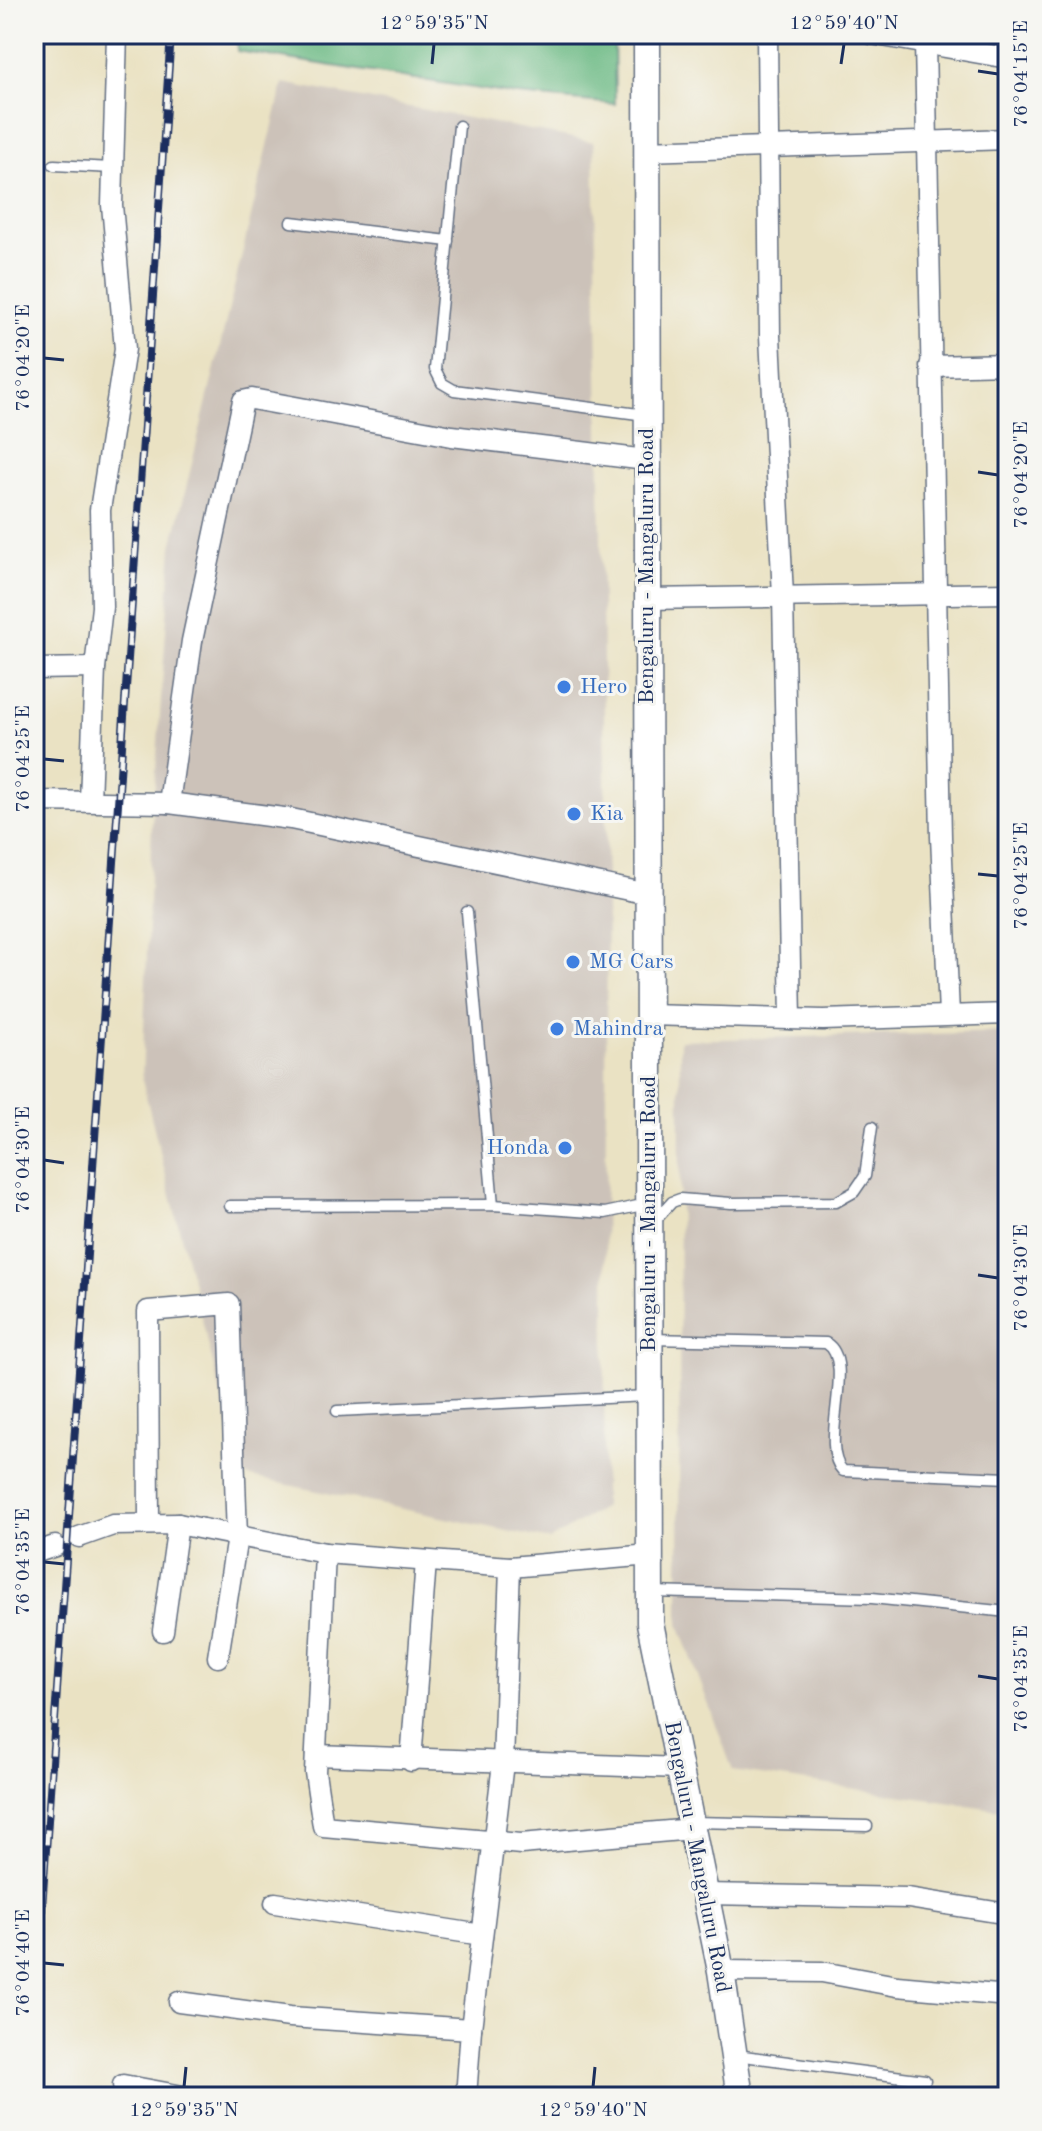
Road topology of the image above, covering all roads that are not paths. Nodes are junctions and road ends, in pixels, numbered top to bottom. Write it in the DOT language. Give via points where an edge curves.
graph roads {
  1 [pos="117,34"];
  2 [pos="647,34"];
  3 [pos="767,34"];
  4 [pos="871,34"];
  5 [pos="925,43"];
  6 [pos="1008,58"];
  7 [pos="459,126"];
  8 [pos="1008,139"];
  9 [pos="926,141"];
  10 [pos="769,146"];
  11 [pos="646,151"];
  12 [pos="54,165"];
  13 [pos="112,168"];
  14 [pos="291,222"];
  15 [pos="448,241"];
  16 [pos="1008,364"];
  17 [pos="930,366"];
  18 [pos="646,415"];
  19 [pos="646,460"];
  20 [pos="1008,593"];
  21 [pos="937,594"];
  22 [pos="783,596"];
  23 [pos="647,599"];
  24 [pos="95,668"];
  25 [pos="34,669"];
  26 [pos="34,801"];
  27 [pos="90,801"];
  28 [pos="169,803"];
  29 [pos="648,894"];
  30 [pos="467,912"];
  31 [pos="949,1014"];
  32 [pos="1008,1014"];
  33 [pos="648,1015"];
  34 [pos="791,1019"];
  35 [pos="872,1127"];
  36 [pos="493,1205"];
  37 [pos="230,1206"];
  38 [pos="649,1215"];
  39 [pos="649,1339"];
  40 [pos="649,1396"];
  41 [pos="337,1411"];
  42 [pos="1008,1478"];
  43 [pos="149,1524"];
  44 [pos="178,1524"];
  45 [pos="79,1537"];
  46 [pos="237,1537"];
  47 [pos="55,1546"];
  48 [pos="34,1553"];
  49 [pos="325,1553"];
  50 [pos="650,1555"];
  51 [pos="426,1561"];
  52 [pos="510,1567"];
  53 [pos="650,1592"];
  54 [pos="1008,1612"];
  55 [pos="163,1631"];
  56 [pos="218,1657"];
  57 [pos="316,1755"];
  58 [pos="411,1761"];
  59 [pos="503,1763"];
  60 [pos="680,1768"];
  61 [pos="692,1826"];
  62 [pos="867,1826"];
  63 [pos="496,1841"];
  64 [pos="705,1894"];
  65 [pos="275,1903"];
  66 [pos="1008,1914"];
  67 [pos="482,1935"];
  68 [pos="721,1971"];
  69 [pos="1008,1996"];
  70 [pos="179,2002"];
  71 [pos="471,2029"];
  72 [pos="733,2054"];
  73 [pos="925,2080"];
  74 [pos="123,2085"];
  75 [pos="188,2097"];
  76 [pos="466,2097"];
  77 [pos="740,2097"];
  1 -- 13 [label="street"];
  2 -- 11 [label="street, Bengaluru - Mangaluru Road"];
  3 -- 10 [label="street"];
  4 -- 5 [label="street"];
  5 -- 6 [label="street"];
  5 -- 9 [label="street"];
  7 -- 15 [label="lane"];
  8 -- 9 [label="street"];
  9 -- 10 [label="street"];
  9 -- 17 [label="street"];
  10 -- 11 [label="street"];
  10 -- 22 [label="street" via="770,336"];
  11 -- 18 [label="street, Bengaluru - Mangaluru Road"];
  12 -- 13 [label="lane"];
  13 -- 24 [label="street" via="125,349 100,510 102,607"];
  14 -- 15 [label="lane"];
  15 -- 18 [label="lane" via="435,369 442,383 454,390"];
  16 -- 17 [label="street"];
  17 -- 21 [label="street"];
  18 -- 19 [label="street, Bengaluru - Mangaluru Road"];
  19 -- 23 [label="street, Bengaluru - Mangaluru Road"];
  19 -- 28 [label="street" via="452,436 243,401 192,641"];
  20 -- 21 [label="street"];
  21 -- 22 [label="street"];
  21 -- 31 [label="street"];
  22 -- 23 [label="street"];
  22 -- 34 [label="street"];
  23 -- 29 [label="street, Bengaluru - Mangaluru Road"];
  24 -- 25 [label="street"];
  24 -- 27 [label="street"];
  26 -- 27 [label="street"];
  27 -- 28 [label="street"];
  28 -- 29 [label="street" via="291,819"];
  29 -- 33 [label="street, Bengaluru - Mangaluru Road"];
  30 -- 36 [label="lane"];
  31 -- 32 [label="street"];
  31 -- 34 [label="street"];
  33 -- 34 [label="street"];
  33 -- 38 [label="street, Bengaluru - Mangaluru Road"];
  35 -- 38 [label="lane" via="865,1176 854,1192 836,1202 680,1199"];
  36 -- 37 [label="lane"];
  36 -- 38 [label="lane"];
  38 -- 39 [label="street, Bengaluru - Mangaluru Road"];
  39 -- 40 [label="street, Bengaluru - Mangaluru Road"];
  39 -- 42 [label="lane" via="826,1343 838,1358 835,1454 843,1471"];
  40 -- 41 [label="lane"];
  40 -- 50 [label="street, Bengaluru - Mangaluru Road"];
  43 -- 44 [label="street"];
  43 -- 45 [label="street" via="113,1525"];
  43 -- 46 [label="street" via="148,1311 229,1304"];
  44 -- 46 [label="street"];
  44 -- 55 [label="street"];
  46 -- 49 [label="street"];
  46 -- 56 [label="street"];
  47 -- 48 [label="street"];
  49 -- 51 [label="street"];
  49 -- 57 [label="street"];
  50 -- 52 [label="street"];
  50 -- 53 [label="street, Bengaluru - Mangaluru Road"];
  51 -- 52 [label="street"];
  51 -- 58 [label="street"];
  52 -- 59 [label="street"];
  53 -- 54 [label="lane" via="872,1598"];
  53 -- 60 [label="street, Bengaluru - Mangaluru Road" via="650,1623"];
  57 -- 58 [label="street"];
  57 -- 63 [label="street" via="324,1827"];
  58 -- 59 [label="street"];
  59 -- 60 [label="street"];
  59 -- 63 [label="street"];
  60 -- 61 [label="street, Bengaluru - Mangaluru Road"];
  61 -- 62 [label="lane"];
  61 -- 63 [label="street" via="521,1844"];
  61 -- 64 [label="street, Bengaluru - Mangaluru Road"];
  63 -- 67 [label="street"];
  64 -- 66 [label="street" via="908,1898"];
  64 -- 68 [label="street, Bengaluru - Mangaluru Road"];
  65 -- 67 [label="street"];
  67 -- 71 [label="street"];
  68 -- 69 [label="street" via="822,1972 897,1986"];
  68 -- 72 [label="street, Bengaluru - Mangaluru Road"];
  70 -- 71 [label="street" via="290,2017"];
  71 -- 76 [label="street"];
  72 -- 73 [label="lane"];
  72 -- 77 [label="street, Bengaluru - Mangaluru Road"];
  74 -- 75 [label="street"];
}
